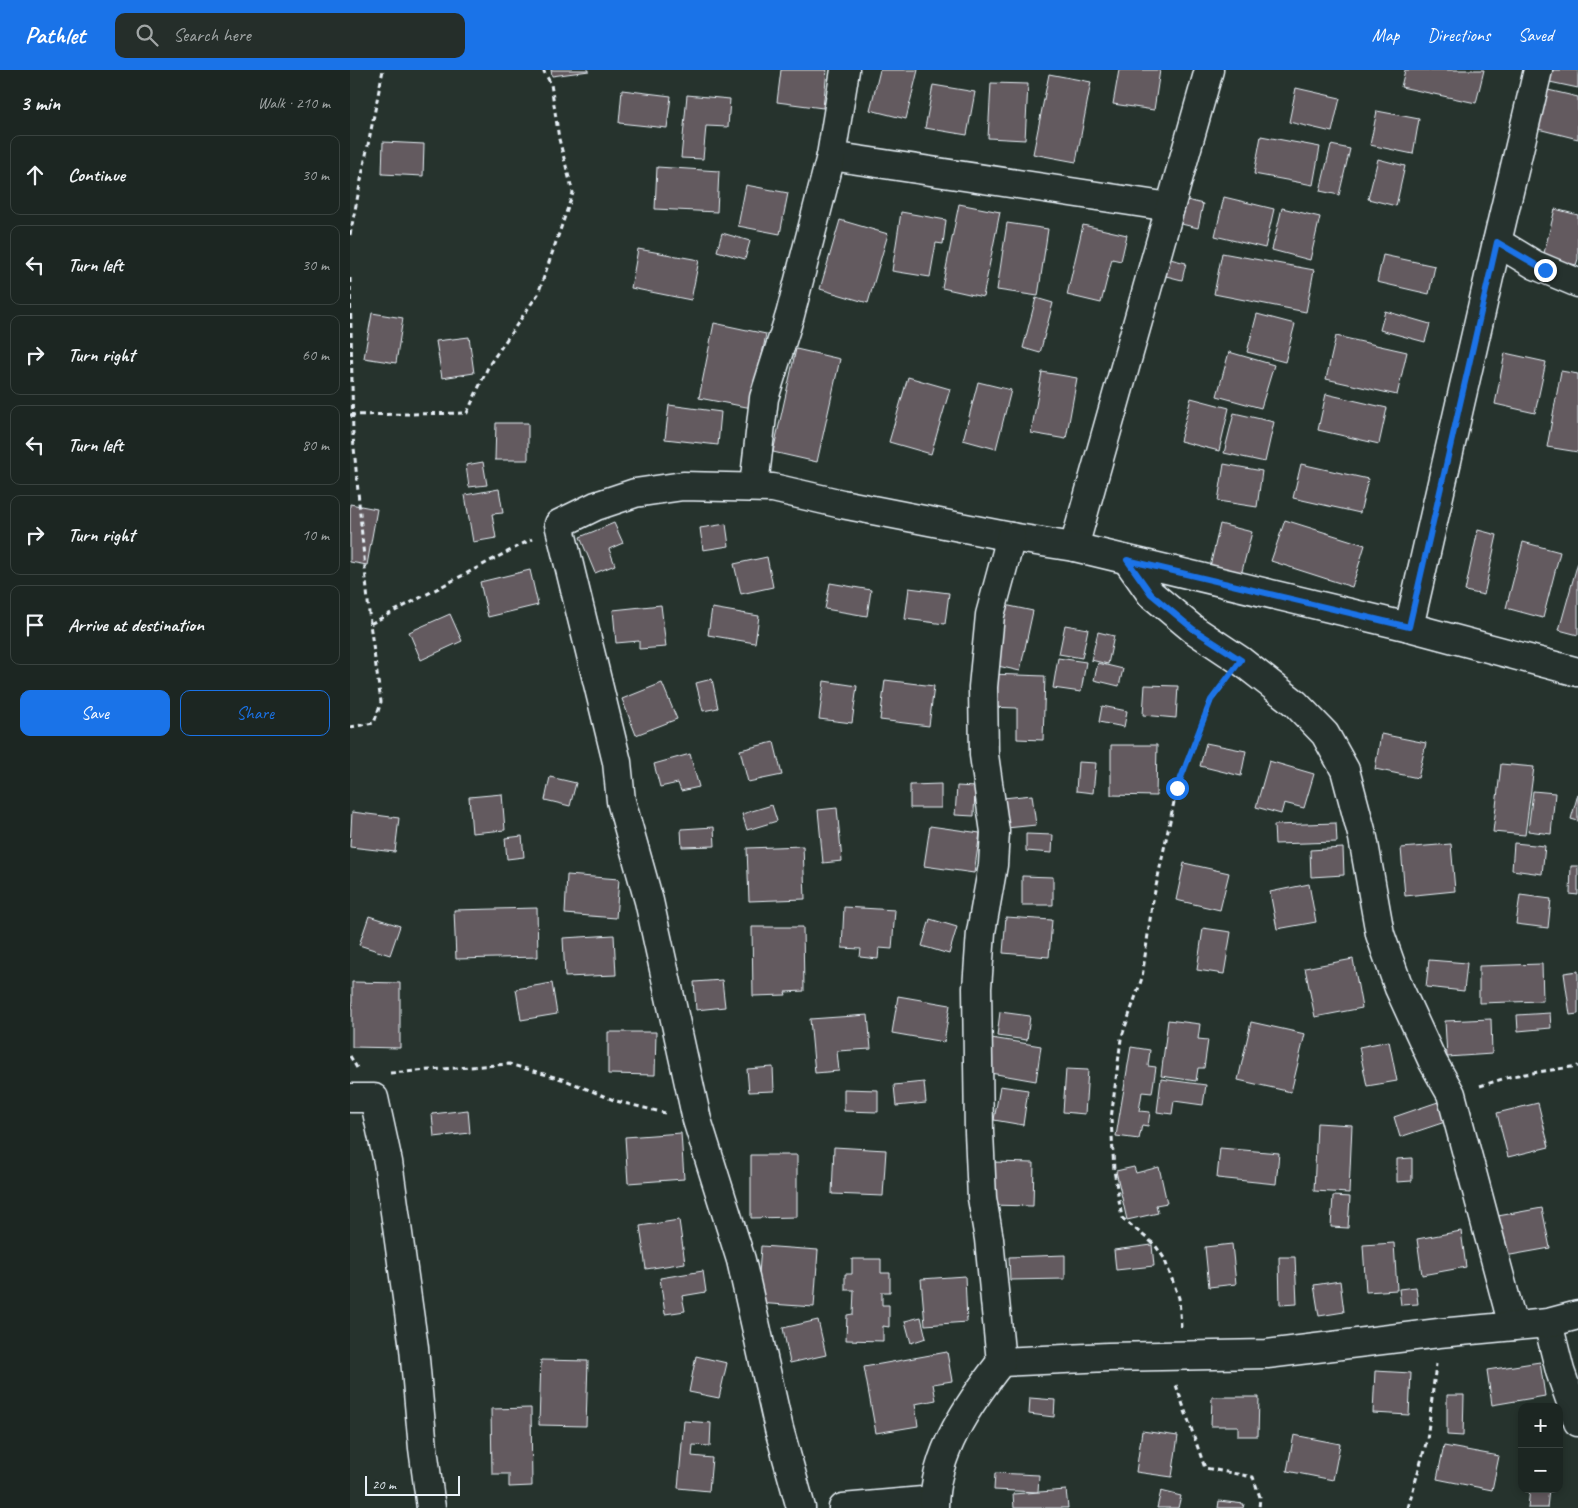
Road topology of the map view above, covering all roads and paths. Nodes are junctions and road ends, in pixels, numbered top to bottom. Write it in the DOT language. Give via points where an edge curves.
graph roads {
  1 [pos="383,70"];
  2 [pos="543,70"];
  3 [pos="845,70"];
  4 [pos="1209,70"];
  5 [pos="1538,70"];
  6 [pos="831,156"];
  7 [pos="1170,207"];
  8 [pos="350,235"];
  9 [pos="1497,242"];
  10 [pos="350,278"];
  11 [pos="1578,284"];
  12 [pos="351,415"];
  13 [pos="754,486"];
  14 [pos="559,524"];
  15 [pos="1011,537"];
  16 [pos="1074,547"];
  17 [pos="1127,560"];
  18 [pos="370,624"];
  19 [pos="1409,627"];
  20 [pos="1241,660"];
  21 [pos="1578,672"];
  22 [pos="351,728"];
  23 [pos="1578,1066"];
  24 [pos="383,1076"];
  25 [pos="1451,1094"];
  26 [pos="350,1098"];
  27 [pos="697,1120"];
  28 [pos="1578,1315"];
  29 [pos="1548,1323"];
  30 [pos="1513,1326"];
  31 [pos="1439,1333"];
  32 [pos="1182,1355"];
  33 [pos="1001,1362"];
  34 [pos="1578,1422"];
  35 [pos="934,1504"];
  36 [pos="431,1508"];
  37 [pos="801,1508"];
  38 [pos="843,1508"];
  39 [pos="1258,1508"];
  40 [pos="1408,1508"];
  1 -- 8 [label="path"];
  2 -- 12 [label="path" via="551,84 559,139 574,193 538,294 489,365 467,413"];
  3 -- 6 [label="street"];
  4 -- 7 [label="street"];
  5 -- 9 [label="street"];
  6 -- 7 [label="street"];
  6 -- 13 [label="street" via="790,315 764,398"];
  7 -- 16 [label="street"];
  9 -- 11 [label="street" via="1535,265"];
  9 -- 19 [label="street"];
  10 -- 12 [label="path"];
  12 -- 18 [label="path"];
  13 -- 14 [label="street" via="683,486 635,494 596,506"];
  13 -- 15 [label="street"];
  14 -- 18 [label="path"];
  14 -- 27 [label="street" via="617,762 621,801 649,901"];
  15 -- 16 [label="street"];
  15 -- 33 [label="street" via="990,615 983,687 984,755 995,832 977,988 982,1198"];
  16 -- 17 [label="street"];
  17 -- 19 [label="street"];
  17 -- 20 [label="street" via="1151,594 1193,629"];
  18 -- 22 [label="path" via="381,702 374,723"];
  19 -- 21 [label="street"];
  20 -- 25 [label="street" via="1296,704 1325,734 1345,770 1363,838 1380,934 1399,988"];
  20 -- 32 [label="path" via="1211,700 1177,788 1152,905 1142,978 1121,1039 1111,1118 1114,1170 1122,1218 1155,1245 1164,1258 1179,1298"];
  23 -- 25 [label="path" via="1512,1076"];
  24 -- 27 [label="path" via="509,1064 565,1080 616,1101"];
  25 -- 30 [label="street"];
  26 -- 36 [label="street" via="374,1098 388,1162 414,1348"];
  27 -- 37 [label="street" via="740,1260"];
  28 -- 29 [label="street"];
  29 -- 30 [label="street"];
  29 -- 34 [label="street"];
  30 -- 31 [label="street"];
  31 -- 32 [label="street" via="1267,1354"];
  31 -- 40 [label="path" via="1427,1440"];
  32 -- 33 [label="street"];
  32 -- 39 [label="path" via="1169,1366 1204,1468 1253,1477 1260,1497"];
  33 -- 35 [label="street" via="960,1421 940,1466"];
  35 -- 38 [label="street"];
}
